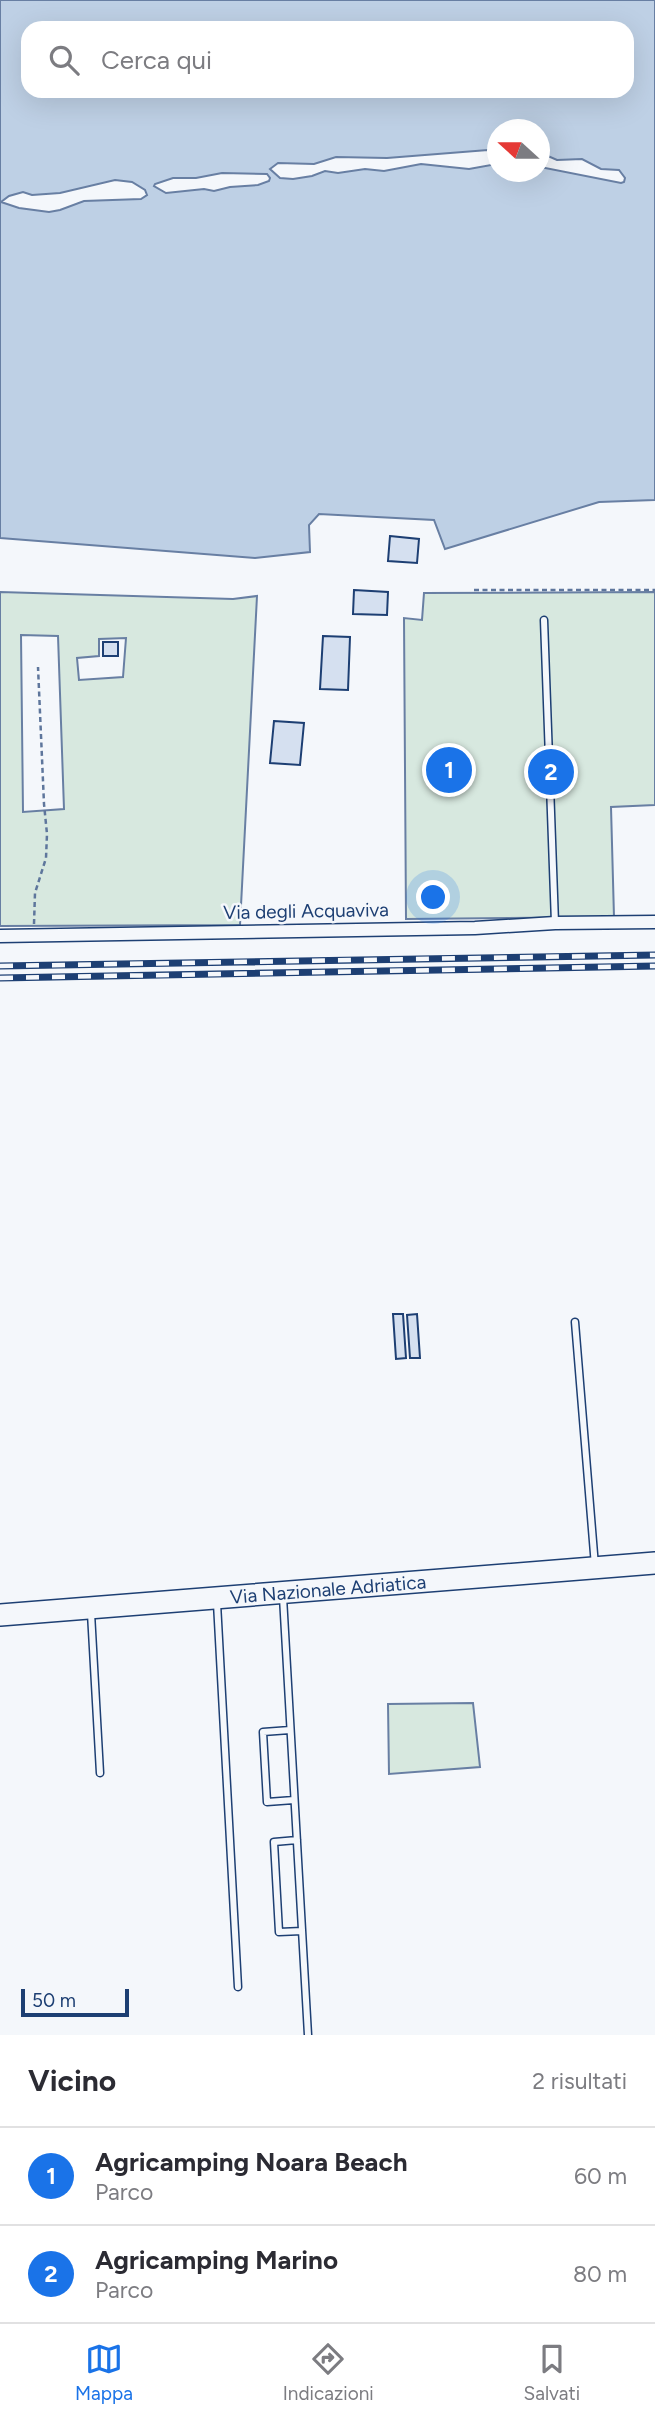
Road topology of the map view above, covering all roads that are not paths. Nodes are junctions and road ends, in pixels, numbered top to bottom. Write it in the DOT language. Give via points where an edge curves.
graph roads {
  1 [pos="544,620"];
  2 [pos="655,922"];
  3 [pos="555,923"];
  4 [pos="0,936"];
  5 [pos="575,1322"];
  6 [pos="655,1563"];
  7 [pos="595,1568"];
  8 [pos="283,1592"];
  9 [pos="217,1597"];
  10 [pos="91,1608"];
  11 [pos="0,1615"];
  12 [pos="290,1730"];
  13 [pos="100,1773"];
  14 [pos="294,1800"];
  15 [pos="297,1840"];
  16 [pos="302,1931"];
  17 [pos="238,1987"];
  18 [pos="308,2035"];
  1 -- 3 [label="lane"];
  2 -- 3 [label="street, Via degli Acquaviva"];
  3 -- 4 [label="street, Via degli Acquaviva"];
  5 -- 7 [label="lane"];
  6 -- 7 [label="main road, Via Nazionale Adriatica"];
  7 -- 8 [label="main road, Via Nazionale Adriatica"];
  8 -- 9 [label="main road, Via Nazionale Adriatica"];
  8 -- 12 [label="lane"];
  9 -- 10 [label="main road, Via Nazionale Adriatica"];
  9 -- 17 [label="lane"];
  10 -- 11 [label="main road, Via Nazionale Adriatica"];
  10 -- 13 [label="lane"];
  12 -- 14 [label="lane"];
  12 -- 14 [label="lane" via="262,1732 267,1802"];
  14 -- 15 [label="lane"];
  15 -- 16 [label="lane"];
  15 -- 16 [label="lane" via="274,1842 278,1919 279,1932"];
  16 -- 18 [label="lane"];
}
